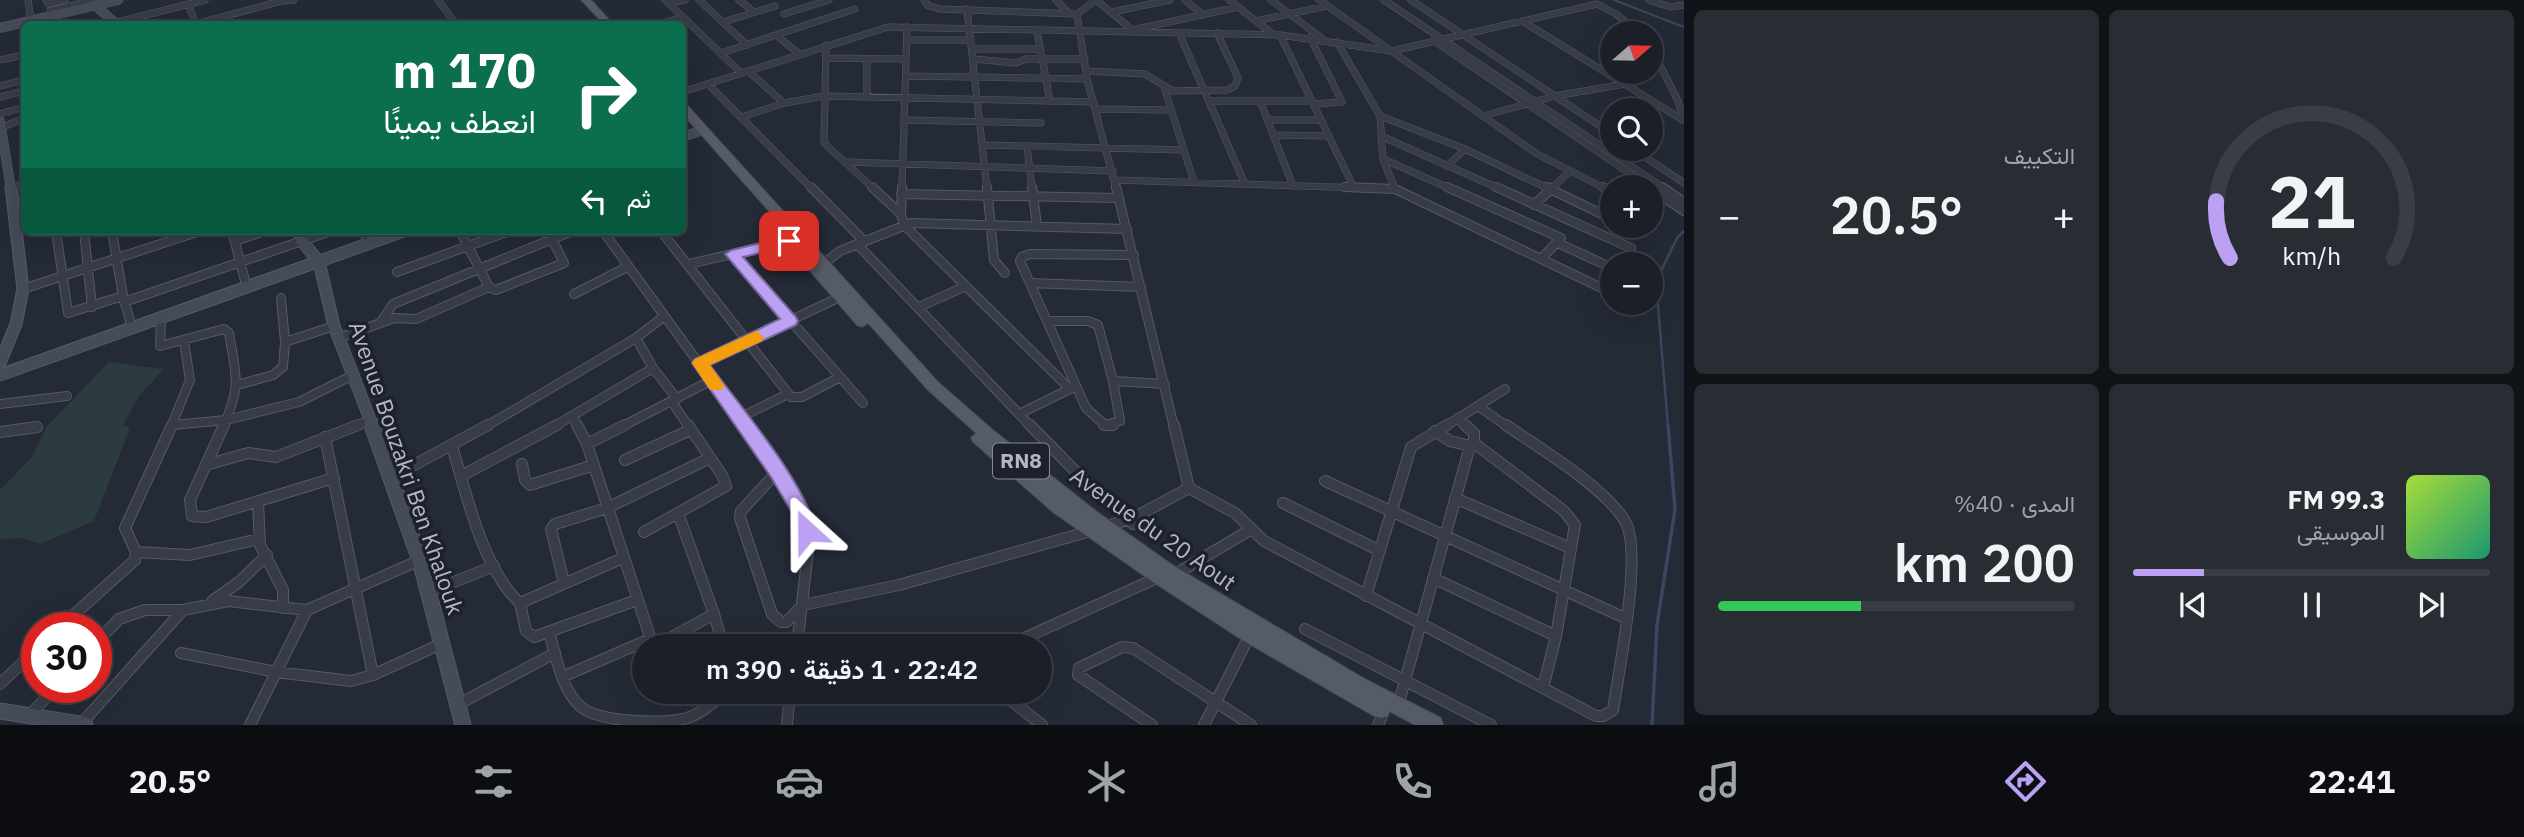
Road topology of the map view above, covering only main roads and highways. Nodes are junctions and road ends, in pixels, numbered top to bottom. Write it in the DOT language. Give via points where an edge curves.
graph roads {
  1 [pos="578,0"];
  2 [pos="586,0"];
  3 [pos="597,21"];
  4 [pos="605,21"];
  5 [pos="686,115"];
  6 [pos="694,133"];
  7 [pos="1097,529"];
  8 [pos="1166,576"];
  9 [pos="1387,714"];
  10 [pos="1412,725"];
  11 [pos="1434,725"];
  1 -- 3 [label="main road"];
  2 -- 4 [label="main road"];
  5 -- 6 [label="main road, Avenue du 20 Aout / RN8"];
  6 -- 7 [label="main road, Avenue du 20 Aout / RN8" via="818,259 933,386"];
  6 -- 7 [label="main road, Avenue du 20 Aout / RN8" via="931,396 1030,483"];
  7 -- 8 [label="main road, Avenue du 20 Aout / RN8"];
  7 -- 8 [label="main road, Avenue du 20 Aout / RN8" via="1122,539"];
  8 -- 9 [label="main road, Avenue du 20 Aout / RN8"];
  8 -- 9 [label="main road, Avenue du 20 Aout / RN8" via="1250,635"];
  9 -- 10 [label="main road, Avenue du 20 Aout / RN8"];
  9 -- 11 [label="main road, Avenue du 20 Aout / RN8"];
}
